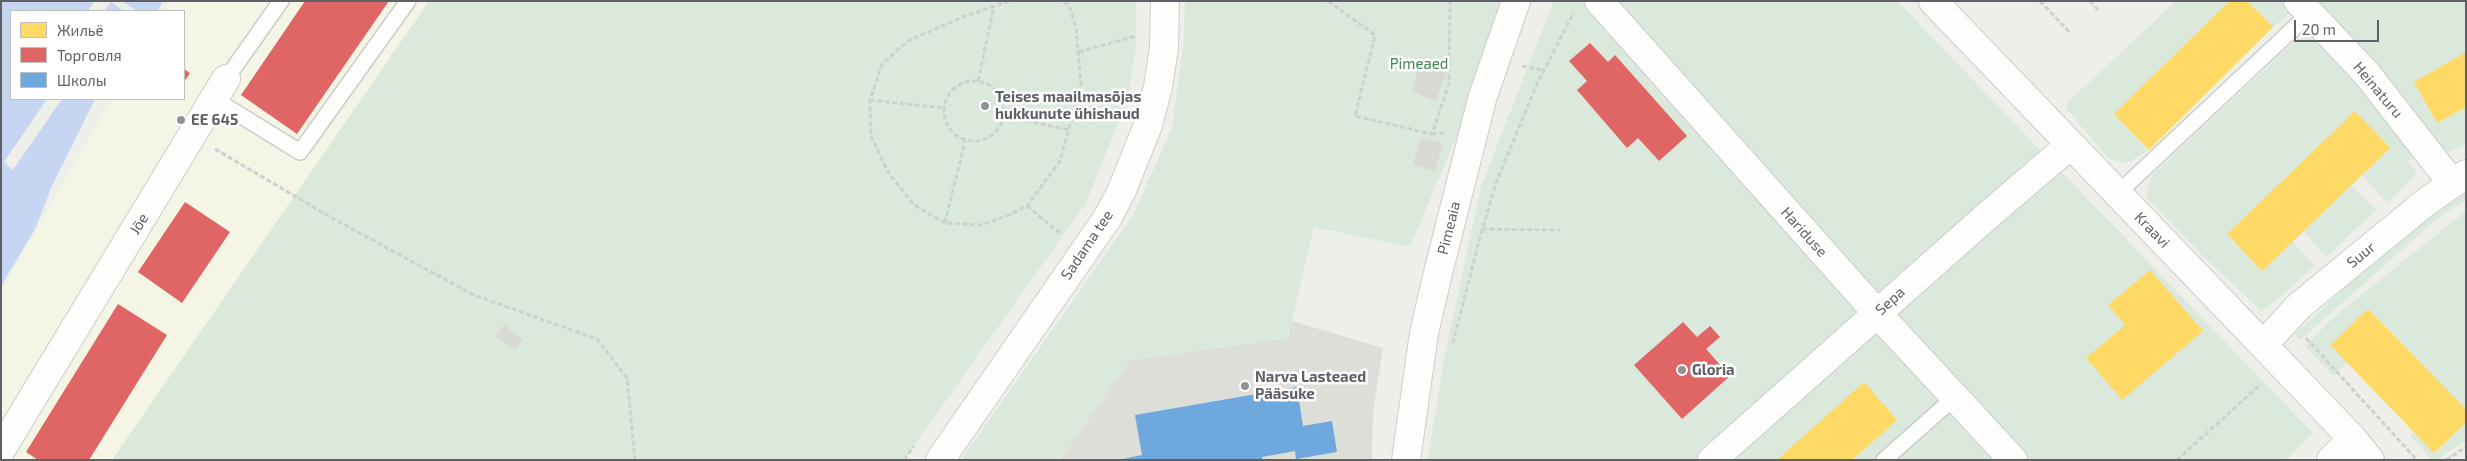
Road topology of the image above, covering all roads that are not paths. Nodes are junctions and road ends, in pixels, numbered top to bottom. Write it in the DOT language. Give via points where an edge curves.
graph roads {
  1 [pos="280,1"];
  2 [pos="408,1"];
  3 [pos="1165,1"];
  4 [pos="1516,1"];
  5 [pos="1933,1"];
  6 [pos="1587,5"];
  7 [pos="2303,8"];
  8 [pos="220,89"];
  9 [pos="2070,145"];
  10 [pos="2459,178"];
  11 [pos="2118,194"];
  12 [pos="1877,313"];
  13 [pos="2263,345"];
  14 [pos="1955,397"];
  15 [pos="2361,449"];
  16 [pos="1,450"];
  17 [pos="940,460"];
  18 [pos="1406,460"];
  19 [pos="1712,460"];
  20 [pos="1884,460"];
  21 [pos="2013,460"];
  22 [pos="2331,460"];
  1 -- 8 [label="lane, Jõe"];
  2 -- 8 [label="lane" via="300,152"];
  3 -- 17 [label="street, Sadama tee" via="1164,48 1158,87 1148,125 1122,190 1108,217"];
  4 -- 18 [label="street, Pimeaia" via="1482,99 1438,272 1424,333"];
  5 -- 9 [label="street, Kraavi"];
  6 -- 12 [label="street, Hariduse"];
  7 -- 10 [label="street, Heinaturu" via="2367,74"];
  7 -- 11 [label="lane"];
  8 -- 16 [label="street, Jõe"];
  9 -- 11 [label="street, Kraavi"];
  9 -- 12 [label="street, Sepa"];
  10 -- 13 [label="street, Suur" via="2299,306"];
  11 -- 13 [label="street, Kraavi"];
  12 -- 14 [label="street, Hariduse"];
  12 -- 19 [label="street, Sepa"];
  13 -- 15 [label="street, Kraavi"];
  14 -- 20 [label="lane"];
  14 -- 21 [label="street, Hariduse"];
  15 -- 22 [label="street"];
}
